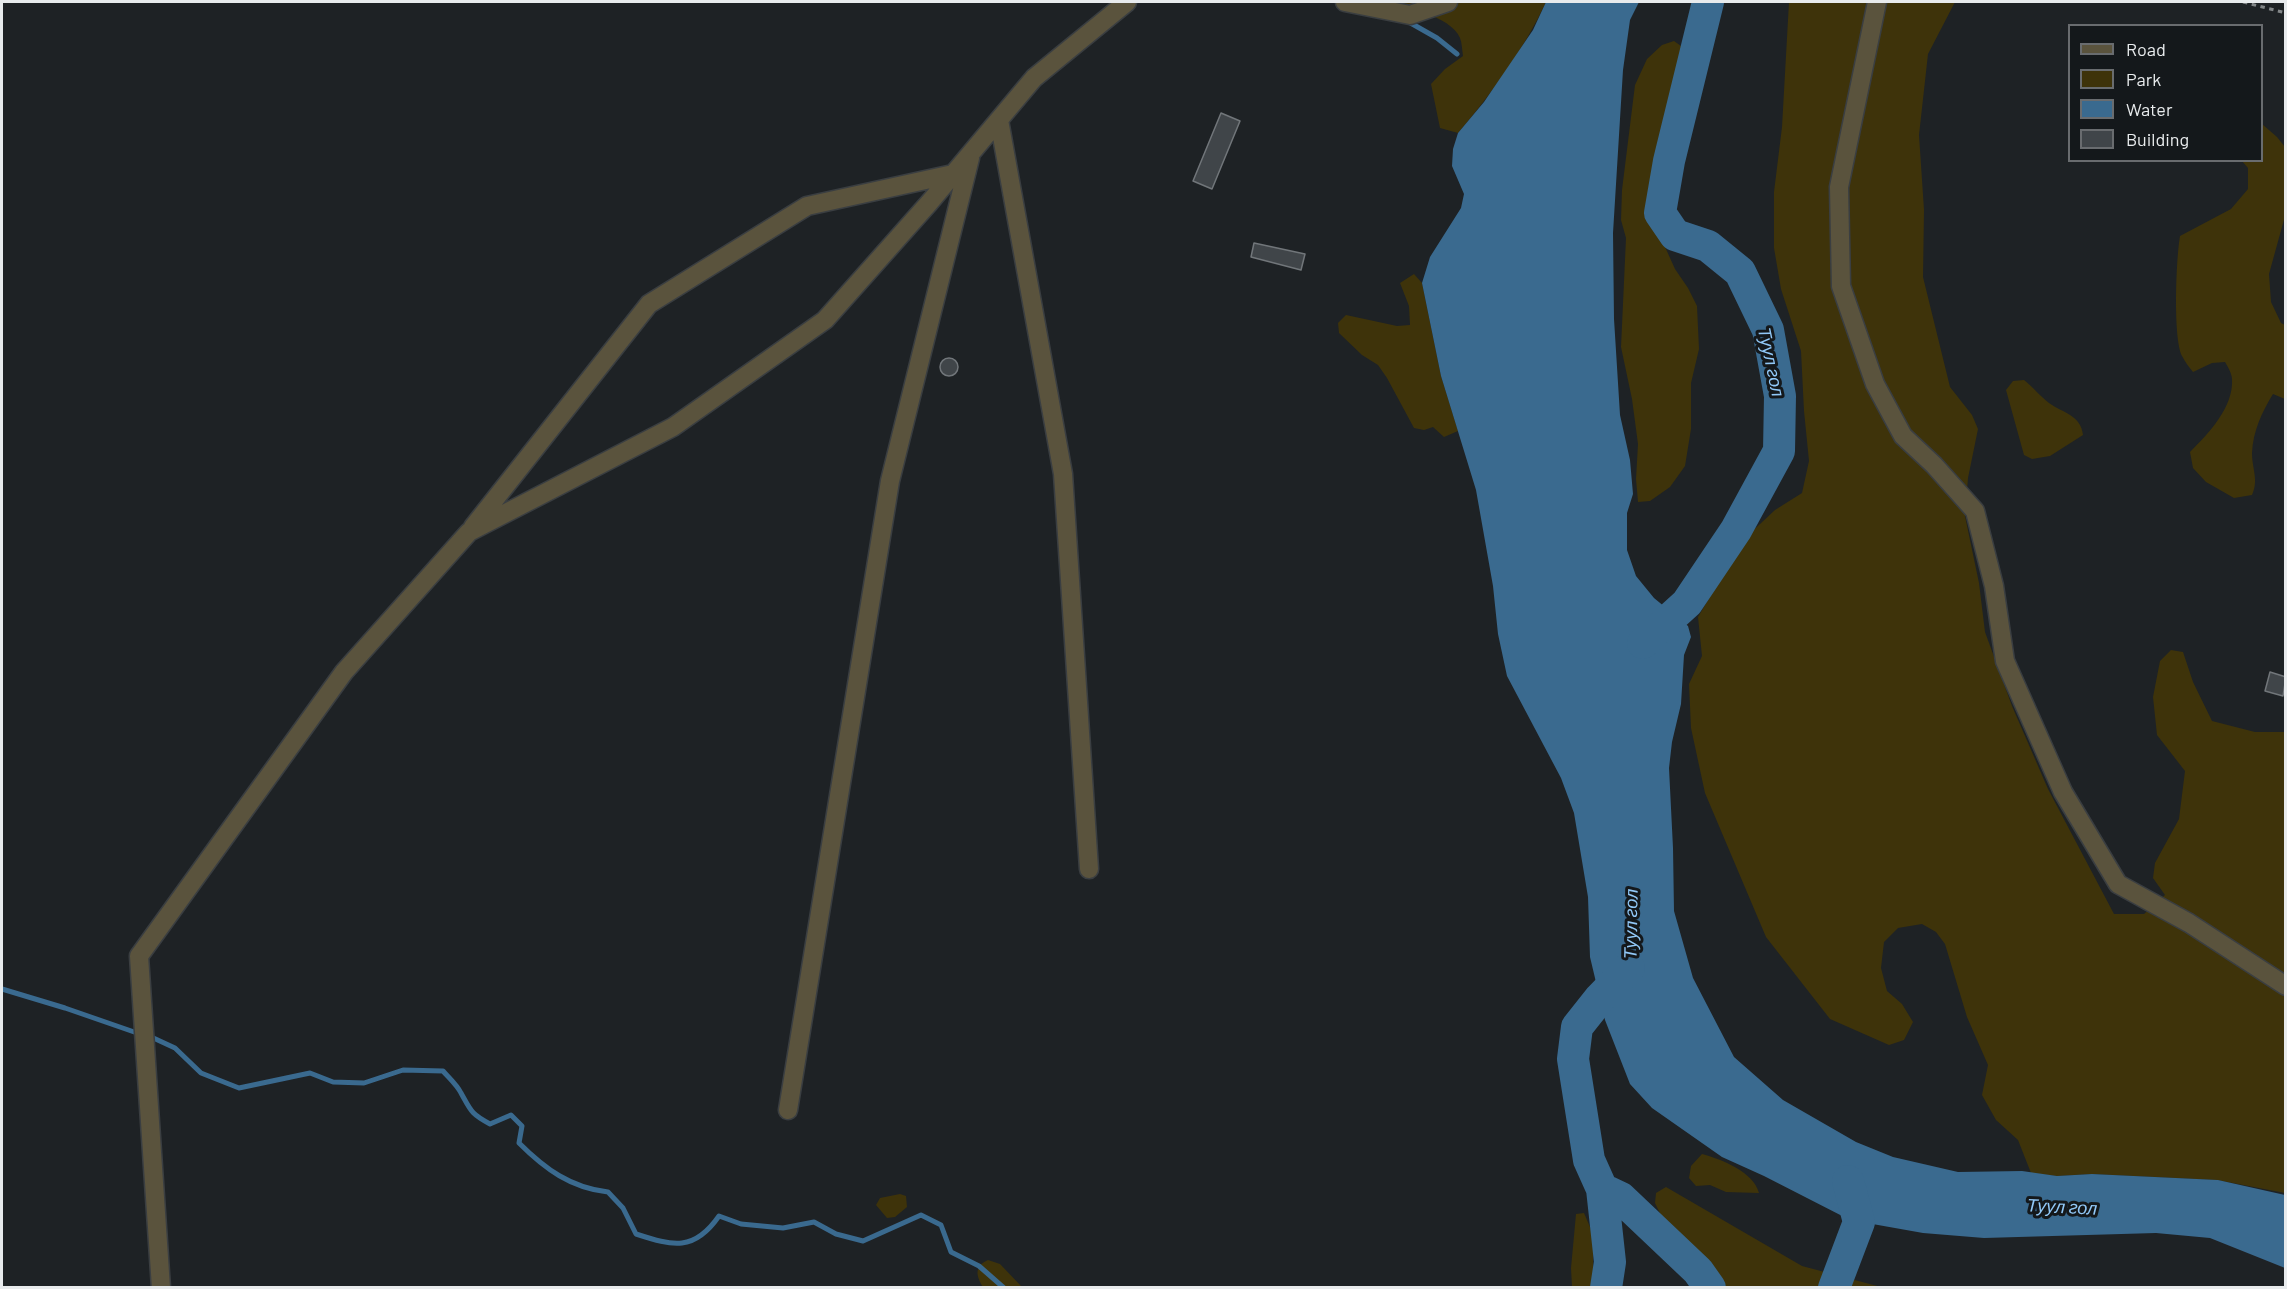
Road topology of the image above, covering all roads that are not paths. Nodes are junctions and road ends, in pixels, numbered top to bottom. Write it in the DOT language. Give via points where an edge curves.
graph roads {
  1 [pos="1126,2"];
  2 [pos="1345,2"];
  3 [pos="1448,2"];
  4 [pos="1877,2"];
  5 [pos="999,120"];
  6 [pos="971,153"];
  7 [pos="953,174"];
  8 [pos="469,532"];
  9 [pos="1089,869"];
  10 [pos="2286,986"];
  11 [pos="788,1110"];
  12 [pos="161,1287"];
  1 -- 5 [label="street" via="1034,78"];
  2 -- 3 [label="street" via="1410,15"];
  4 -- 10 [label="street" via="1839,188 1841,286 1875,384 1903,436 1975,511 1994,586 2005,661 2062,792 2118,884 2189,923"];
  5 -- 6 [label="street"];
  5 -- 9 [label="street" via="1063,474"];
  6 -- 7 [label="street"];
  6 -- 11 [label="street" via="891,481"];
  7 -- 8 [label="street" via="825,320 673,427"];
  7 -- 8 [label="street" via="807,206 649,304"];
  8 -- 12 [label="street" via="344,672 139,956"];
}
